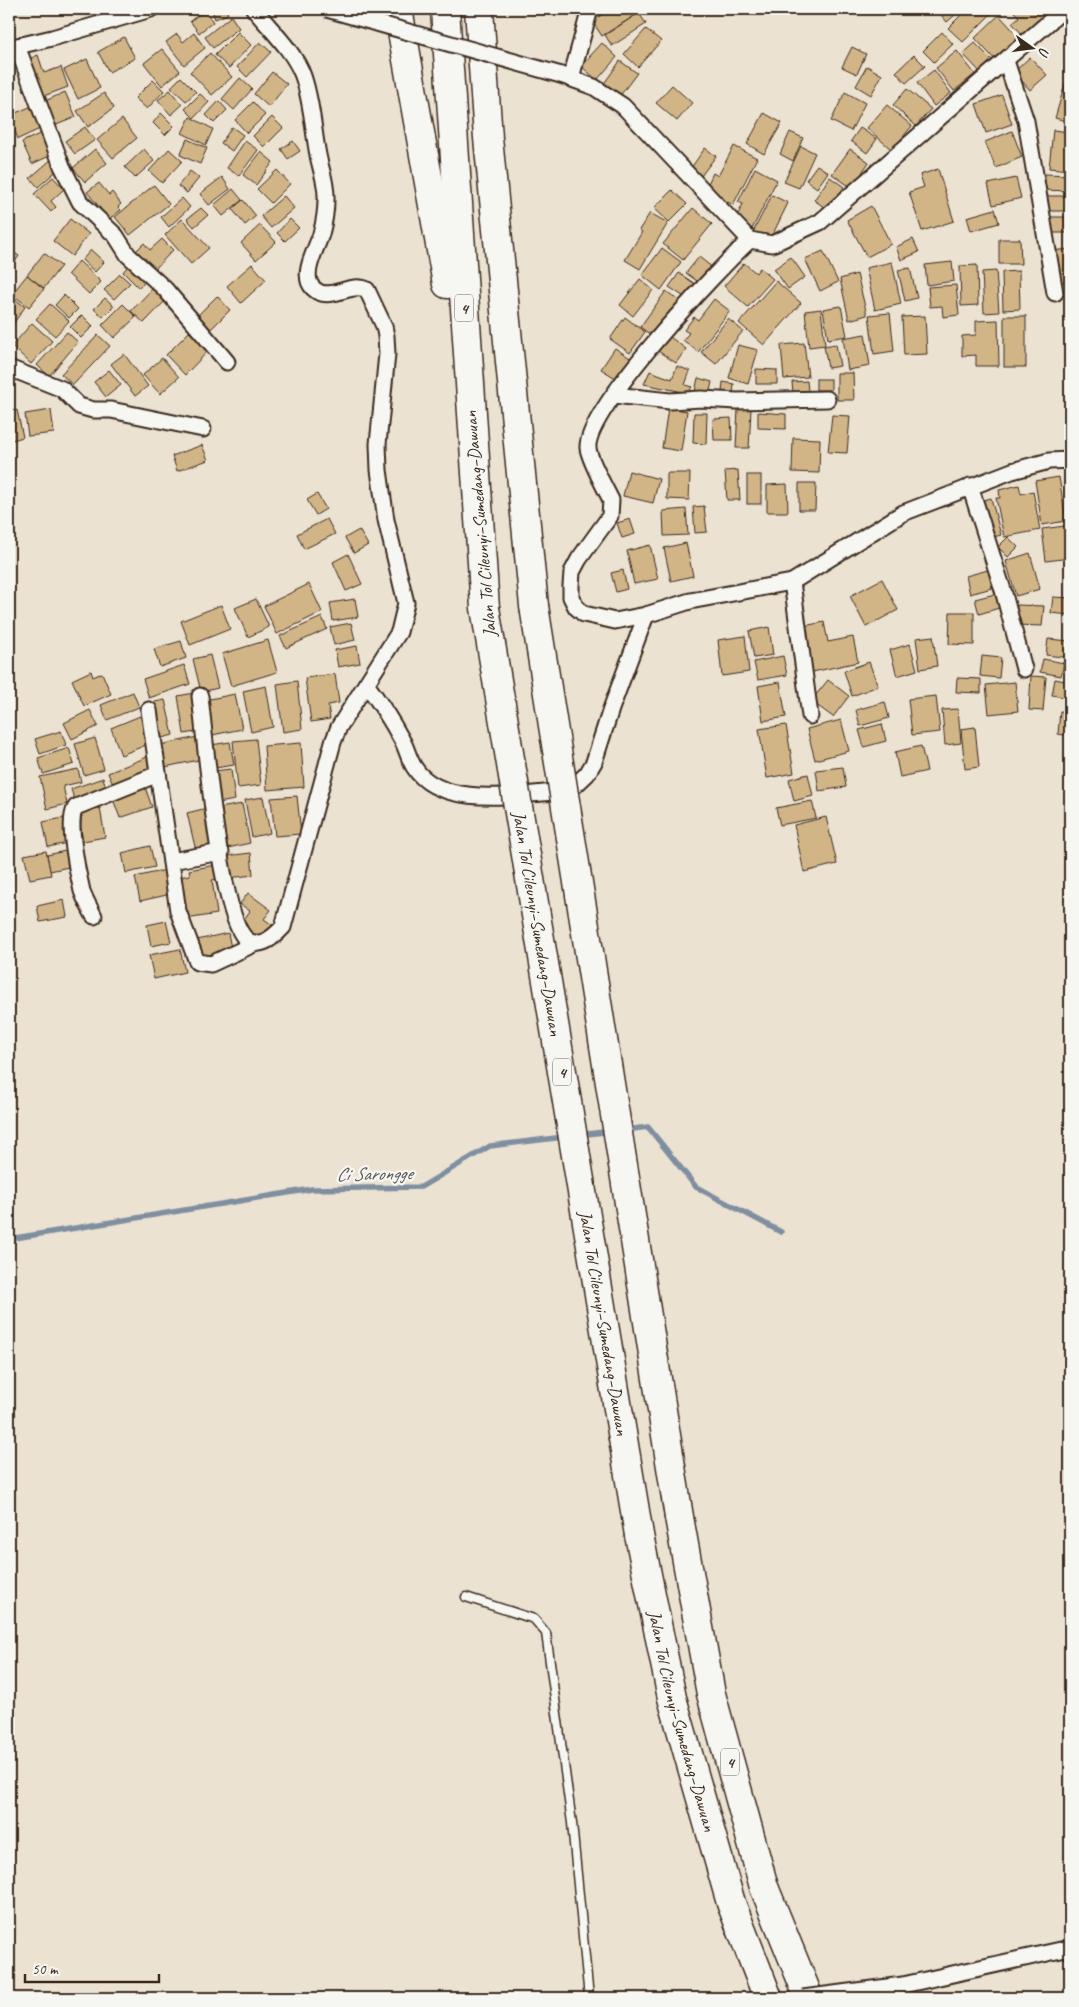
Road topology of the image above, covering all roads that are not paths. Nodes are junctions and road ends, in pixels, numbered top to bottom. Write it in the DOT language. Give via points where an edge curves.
graph roads {
  1 [pos="151,9"];
  2 [pos="254,9"];
  3 [pos="327,9"];
  4 [pos="398,9"];
  5 [pos="445,9"];
  6 [pos="479,9"];
  7 [pos="490,9"];
  8 [pos="590,9"];
  9 [pos="1064,9"];
  10 [pos="13,47"];
  11 [pos="1006,62"];
  12 [pos="566,77"];
  13 [pos="488,138"];
  14 [pos="750,240"];
  15 [pos="1055,293"];
  16 [pos="227,362"];
  17 [pos="9,368"];
  18 [pos="614,395"];
  19 [pos="827,399"];
  20 [pos="470,414"];
  21 [pos="203,429"];
  22 [pos="1070,460"];
  23 [pos="970,486"];
  24 [pos="792,582"];
  25 [pos="646,615"];
  26 [pos="1024,669"];
  27 [pos="366,684"];
  28 [pos="200,696"];
  29 [pos="149,710"];
  30 [pos="810,716"];
  31 [pos="158,774"];
  32 [pos="221,852"];
  33 [pos="170,861"];
  34 [pos="94,916"];
  35 [pos="254,944"];
  36 [pos="466,1597"];
  37 [pos="1070,1948"];
  38 [pos="589,1998"];
  39 [pos="768,1998"];
  40 [pos="803,1998"];
  41 [pos="809,1998"];
  1 -- 10 [label="street"];
  2 -- 27 [label="street" via="302,74 327,187 320,235 311,258 310,282 315,290 326,294 352,287 367,290 385,331 387,354 380,414 379,470 386,520 406,603 399,632"];
  3 -- 12 [label="street, bridge"];
  4 -- 20 [label="highway"];
  5 -- 20 [label="highway, Jalan Tol Cileunyi–Sumedang–Dawuan / 4"];
  6 -- 13 [label="highway, Jalan Tol Cileunyi–Sumedang–Dawuan / 4"];
  7 -- 13 [label="highway"];
  8 -- 12 [label="street"];
  9 -- 11 [label="street"];
  10 -- 16 [label="street" via="80,202 116,236 128,255 165,289"];
  11 -- 14 [label="street" via="820,222 772,244"];
  11 -- 15 [label="street" via="1026,121"];
  12 -- 14 [label="street" via="594,87 623,106"];
  13 -- 41 [label="highway, Jalan Tol Cileunyi–Sumedang–Dawuan / 4, bridge" via="534,606 679,1517 714,1703 764,1887"];
  14 -- 18 [label="street" via="692,298"];
  17 -- 21 [label="street" via="62,388 79,406"];
  18 -- 19 [label="street" via="670,401"];
  18 -- 25 [label="street" via="590,432 588,449 611,500 610,516 578,559 572,572 571,597 584,614 600,619 615,621"];
  20 -- 39 [label="highway, Jalan Tol Cileunyi–Sumedang–Dawuan / 4, bridge" via="485,608 639,1535 672,1698 731,1903"];
  22 -- 23 [label="street" via="1049,461"];
  23 -- 24 [label="street" via="903,513"];
  23 -- 26 [label="street"];
  24 -- 25 [label="street" via="690,602"];
  24 -- 30 [label="street"];
  25 -- 27 [label="street" via="594,762 587,774 569,791 482,796 440,790 414,767 377,698"];
  27 -- 35 [label="street" via="333,742 282,927 262,943"];
  28 -- 32 [label="street"];
  29 -- 31 [label="street"];
  31 -- 33 [label="street"];
  31 -- 34 [label="street" via="73,810 71,821 81,886"];
  32 -- 33 [label="street"];
  32 -- 35 [label="street" via="225,888 238,929"];
  33 -- 35 [label="street" via="178,911 197,962 211,964"];
  36 -- 38 [label="lane" via="534,1619 546,1634 572,1823"];
  37 -- 40 [label="street, bridge" via="903,1985"];
}
